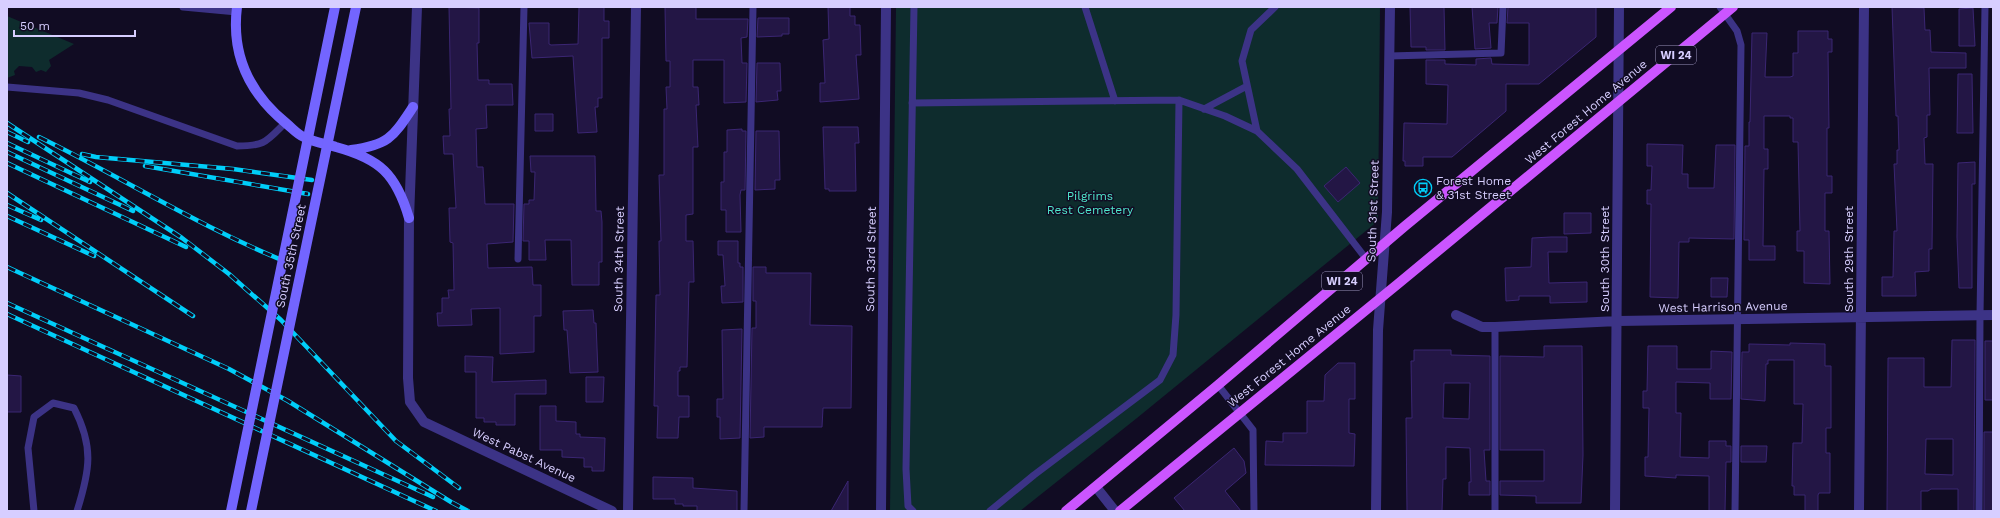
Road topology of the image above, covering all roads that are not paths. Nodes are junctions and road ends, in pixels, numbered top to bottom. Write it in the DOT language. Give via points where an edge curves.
graph roads {
  1 [pos="183,7"];
  2 [pos="335,7"];
  3 [pos="356,7"];
  4 [pos="417,7"];
  5 [pos="524,7"];
  6 [pos="636,7"];
  7 [pos="753,7"];
  8 [pos="886,7"];
  9 [pos="914,7"];
  10 [pos="1085,7"];
  11 [pos="1275,7"];
  12 [pos="1390,7"];
  13 [pos="1503,7"];
  14 [pos="1619,7"];
  15 [pos="1671,7"];
  16 [pos="1864,7"];
  17 [pos="1985,7"];
  18 [pos="1726,9"];
  19 [pos="237,10"];
  20 [pos="1618,52"];
  21 [pos="1389,56"];
  22 [pos="1247,86"];
  23 [pos="7,87"];
  24 [pos="1179,100"];
  25 [pos="1114,101"];
  26 [pos="912,103"];
  27 [pos="1618,103"];
  28 [pos="413,107"];
  29 [pos="1204,109"];
  30 [pos="285,123"];
  31 [pos="1257,131"];
  32 [pos="350,150"];
  33 [pos="409,218"];
  34 [pos="1386,244"];
  35 [pos="518,259"];
  36 [pos="1367,260"];
  37 [pos="1381,298"];
  38 [pos="1456,315"];
  39 [pos="1980,315"];
  40 [pos="1993,315"];
  41 [pos="1862,318"];
  42 [pos="1738,320"];
  43 [pos="1618,321"];
  44 [pos="1495,327"];
  45 [pos="1218,386"];
  46 [pos="1240,412"];
  47 [pos="1096,487"];
  48 [pos="34,511"];
  49 [pos="77,511"];
  50 [pos="231,511"];
  51 [pos="252,511"];
  52 [pos="612,511"];
  53 [pos="628,511"];
  54 [pos="744,511"];
  55 [pos="881,511"];
  56 [pos="913,511"];
  57 [pos="990,511"];
  58 [pos="1066,511"];
  59 [pos="1115,511"];
  60 [pos="1120,511"];
  61 [pos="1254,511"];
  62 [pos="1376,511"];
  63 [pos="1495,511"];
  64 [pos="1616,511"];
  65 [pos="1735,511"];
  66 [pos="1859,511"];
  67 [pos="1979,511"];
  1 -- 19 [label="lane"];
  2 -- 50 [label="main road, South 35th Street, bridge"];
  3 -- 51 [label="main road, South 35th Street, bridge"];
  4 -- 28 [label="street"];
  5 -- 35 [label="lane"];
  6 -- 53 [label="street, South 34th Street"];
  7 -- 54 [label="lane"];
  8 -- 55 [label="street, South 33rd Street"];
  9 -- 26 [label="lane"];
  10 -- 25 [label="lane"];
  11 -- 22 [label="lane" via="1251,30 1242,61"];
  12 -- 21 [label="street, South 31st Street"];
  13 -- 21 [label="lane" via="1501,53"];
  14 -- 20 [label="street, South 30th Street"];
  15 -- 20 [label="main road, West Forest Home Avenue / WI 24"];
  16 -- 41 [label="street, South 29th Street"];
  17 -- 39 [label="lane"];
  18 -- 27 [label="main road, West Forest Home Avenue / WI 24"];
  18 -- 42 [label="lane" via="1738,31 1741,45"];
  19 -- 30 [label="main road" via="235,26 241,60 256,93"];
  20 -- 27 [label="street, South 30th Street"];
  20 -- 34 [label="main road, West Forest Home Avenue / WI 24"];
  21 -- 34 [label="street, South 31st Street"];
  22 -- 29 [label="lane"];
  22 -- 31 [label="lane"];
  23 -- 30 [label="lane" via="79,93 108,100 237,146 266,143"];
  24 -- 25 [label="lane"];
  24 -- 29 [label="lane"];
  24 -- 57 [label="lane" via="1176,315 1172,355 1160,380 1034,474"];
  25 -- 26 [label="lane"];
  26 -- 56 [label="lane" via="906,469 908,506"];
  27 -- 37 [label="main road, West Forest Home Avenue / WI 24"];
  27 -- 43 [label="street, South 30th Street"];
  28 -- 32 [label="main road" via="397,131 384,143"];
  28 -- 33 [label="street"];
  29 -- 31 [label="lane"];
  30 -- 32 [label="main road" via="303,137"];
  31 -- 36 [label="lane" via="1296,169"];
  32 -- 33 [label="main road" via="382,167 403,196"];
  33 -- 52 [label="street, West Pabst Avenue" via="410,402 424,422"];
  34 -- 36 [label="main road, West Forest Home Avenue / WI 24"];
  34 -- 37 [label="street, South 31st Street"];
  36 -- 45 [label="main road, West Forest Home Avenue / WI 24"];
  37 -- 46 [label="main road, West Forest Home Avenue / WI 24"];
  37 -- 62 [label="street, South 31st Street" via="1378,330"];
  38 -- 44 [label="street, West Harrison Avenue" via="1482,327"];
  39 -- 40 [label="street, West Harrison Avenue"];
  39 -- 41 [label="street, West Harrison Avenue"];
  39 -- 67 [label="lane"];
  41 -- 42 [label="street, West Harrison Avenue"];
  41 -- 66 [label="street, South 29th Street"];
  42 -- 43 [label="street, West Harrison Avenue"];
  42 -- 65 [label="lane"];
  43 -- 44 [label="street, West Harrison Avenue"];
  43 -- 64 [label="street, South 30th Street"];
  44 -- 63 [label="lane"];
  45 -- 46 [label="lane"];
  45 -- 47 [label="main road, West Forest Home Avenue / WI 24"];
  46 -- 60 [label="main road, West Forest Home Avenue / WI 24"];
  46 -- 61 [label="lane" via="1253,430"];
  47 -- 58 [label="main road, West Forest Home Avenue / WI 24"];
  47 -- 59 [label="street"];
  48 -- 49 [label="lane" via="28,448 34,417 53,403 74,408 84,428 89,464"];
}
